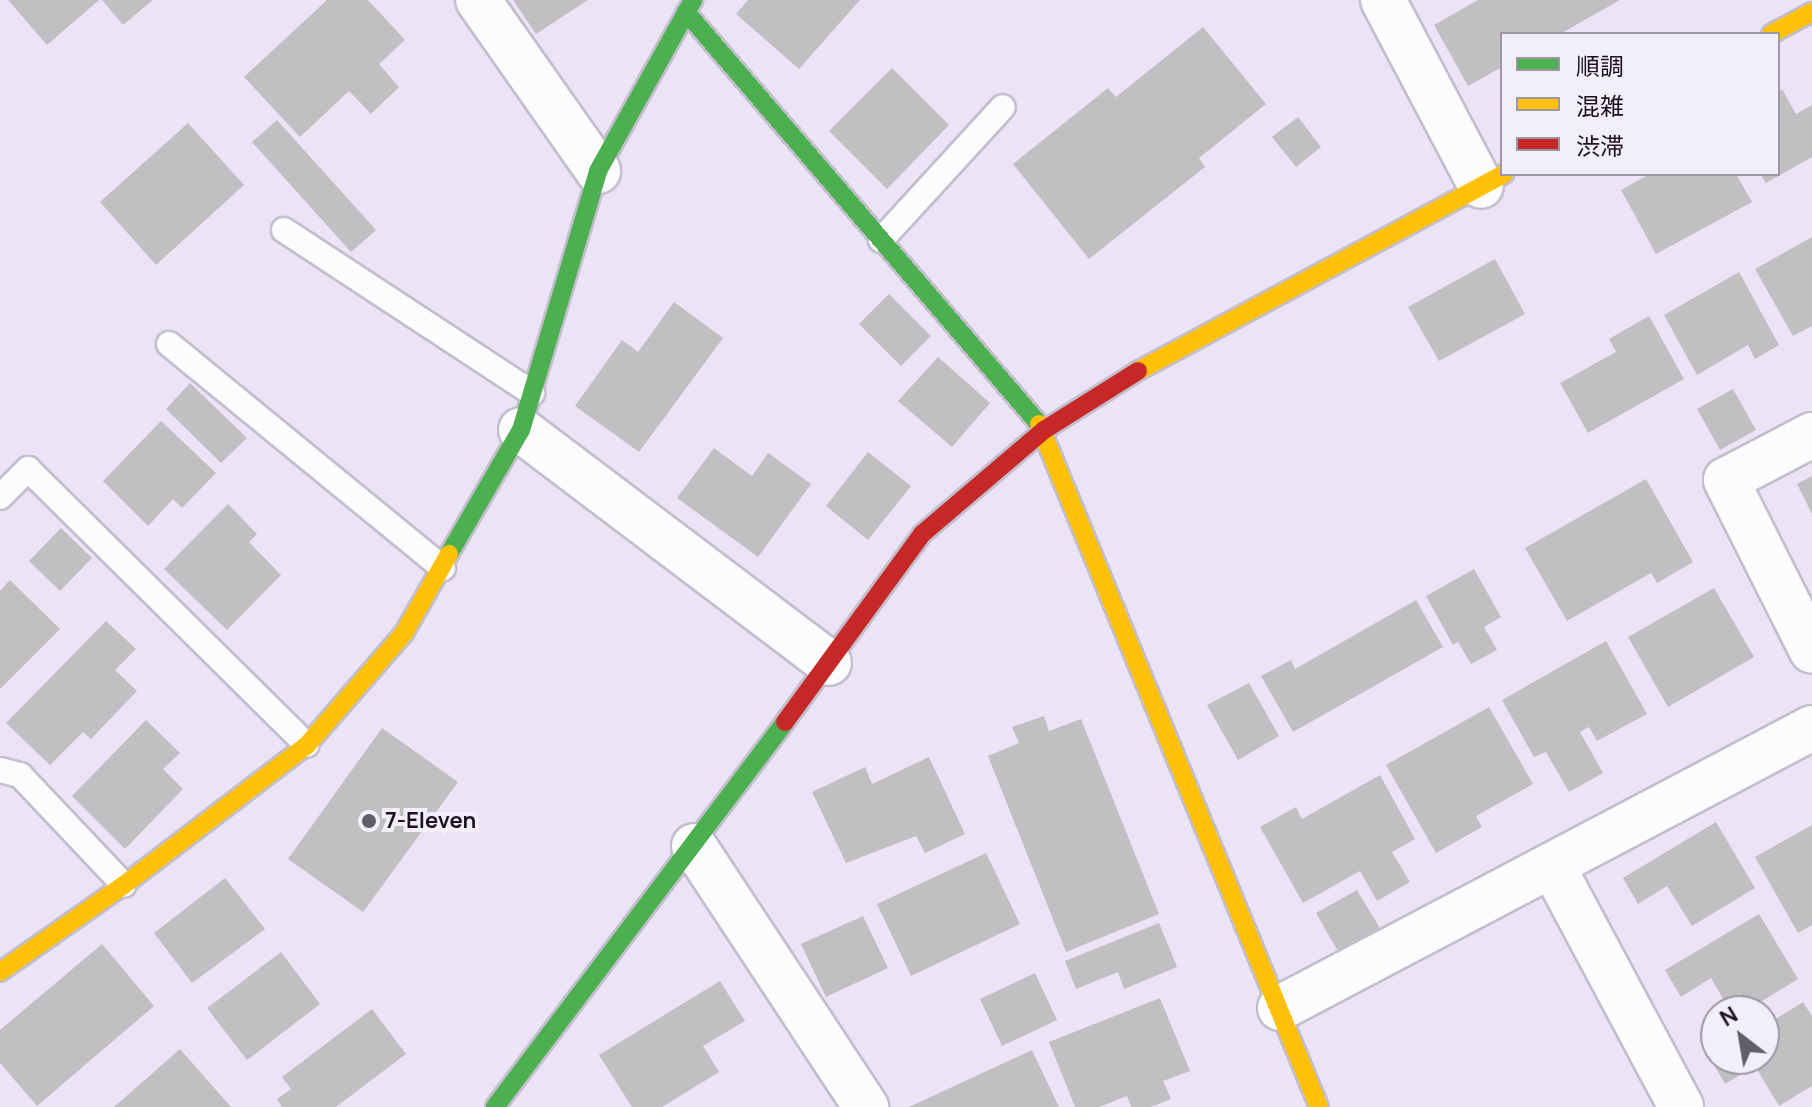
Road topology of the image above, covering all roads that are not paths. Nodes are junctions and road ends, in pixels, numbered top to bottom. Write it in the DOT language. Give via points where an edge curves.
graph roads {
  1 [pos="478,0"];
  2 [pos="1383,0"];
  3 [pos="690,6"];
  4 [pos="1812,12"];
  5 [pos="1775,32"];
  6 [pos="1003,107"];
  7 [pos="598,171"];
  8 [pos="1492,180"];
  9 [pos="284,230"];
  10 [pos="881,240"];
  11 [pos="169,344"];
  12 [pos="526,411"];
  13 [pos="1044,430"];
  14 [pos="1812,435"];
  15 [pos="0,497"];
  16 [pos="443,568"];
  17 [pos="1812,651"];
  18 [pos="829,663"];
  19 [pos="1812,728"];
  20 [pos="307,745"];
  21 [pos="0,770"];
  22 [pos="694,846"];
  23 [pos="1552,865"];
  24 [pos="124,885"];
  25 [pos="0,972"];
  26 [pos="1280,1008"];
  27 [pos="495,1107"];
  28 [pos="866,1107"];
  29 [pos="1319,1107"];
  30 [pos="1681,1107"];
  1 -- 7 [label="street"];
  2 -- 8 [label="street"];
  3 -- 7 [label="street"];
  3 -- 10 [label="street"];
  4 -- 5 [label="street"];
  6 -- 10 [label="lane"];
  7 -- 12 [label="street"];
  8 -- 13 [label="street" via="1171,350"];
  9 -- 12 [label="lane"];
  10 -- 13 [label="street"];
  11 -- 16 [label="lane"];
  12 -- 16 [label="street"];
  12 -- 18 [label="street"];
  13 -- 18 [label="street" via="922,534"];
  13 -- 26 [label="street"];
  14 -- 17 [label="street" via="1726,480"];
  15 -- 20 [label="lane" via="28,469"];
  16 -- 20 [label="street" via="404,633"];
  18 -- 22 [label="street"];
  19 -- 23 [label="street"];
  20 -- 24 [label="street"];
  21 -- 24 [label="lane" via="20,775"];
  22 -- 27 [label="street"];
  22 -- 28 [label="street"];
  23 -- 26 [label="street"];
  23 -- 30 [label="street"];
  24 -- 25 [label="street"];
  26 -- 29 [label="street"];
}
